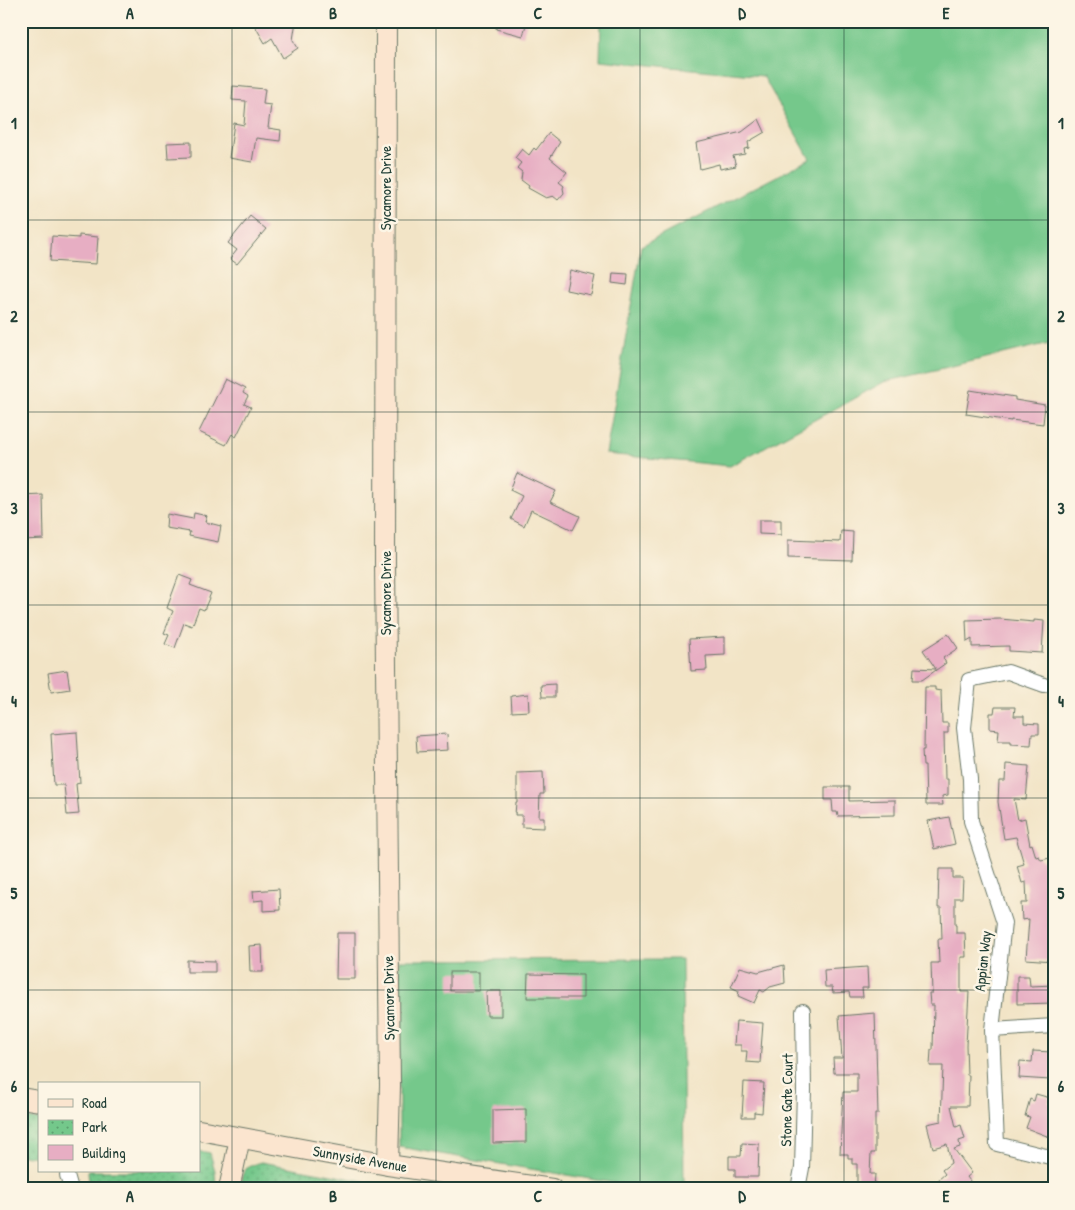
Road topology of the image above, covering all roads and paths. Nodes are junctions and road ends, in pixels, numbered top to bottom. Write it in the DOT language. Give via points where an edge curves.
graph roads {
  1 [pos="386,21"];
  2 [pos="1044,685"];
  3 [pos="803,1011"];
  4 [pos="1054,1026"];
  5 [pos="992,1030"];
  6 [pos="21,1098"];
  7 [pos="38,1101"];
  8 [pos="200,1130"];
  9 [pos="240,1138"];
  10 [pos="1054,1158"];
  11 [pos="388,1165"];
  12 [pos="67,1175"];
  13 [pos="519,1187"];
  14 [pos="71,1189"];
  15 [pos="229,1189"];
  16 [pos="552,1189"];
  17 [pos="798,1189"];
  1 -- 11 [label="street, Sycamore Drive"];
  2 -- 5 [label="street, Appian Way" via="1008,672 969,680 964,728 971,821 1004,923"];
  3 -- 17 [label="street, Stone Gate Court" via="802,1168"];
  4 -- 5 [label="street"];
  5 -- 10 [label="street, Appian Way" via="997,1144"];
  6 -- 7 [label="street"];
  8 -- 9 [label="street, Sunnyside Avenue"];
  9 -- 11 [label="street, Sunnyside Avenue"];
  9 -- 15 [label="street"];
  11 -- 13 [label="street, Sunnyside Avenue"];
  12 -- 14 [label="street"];
  13 -- 16 [label="street, Sunnyside Avenue"];
}
